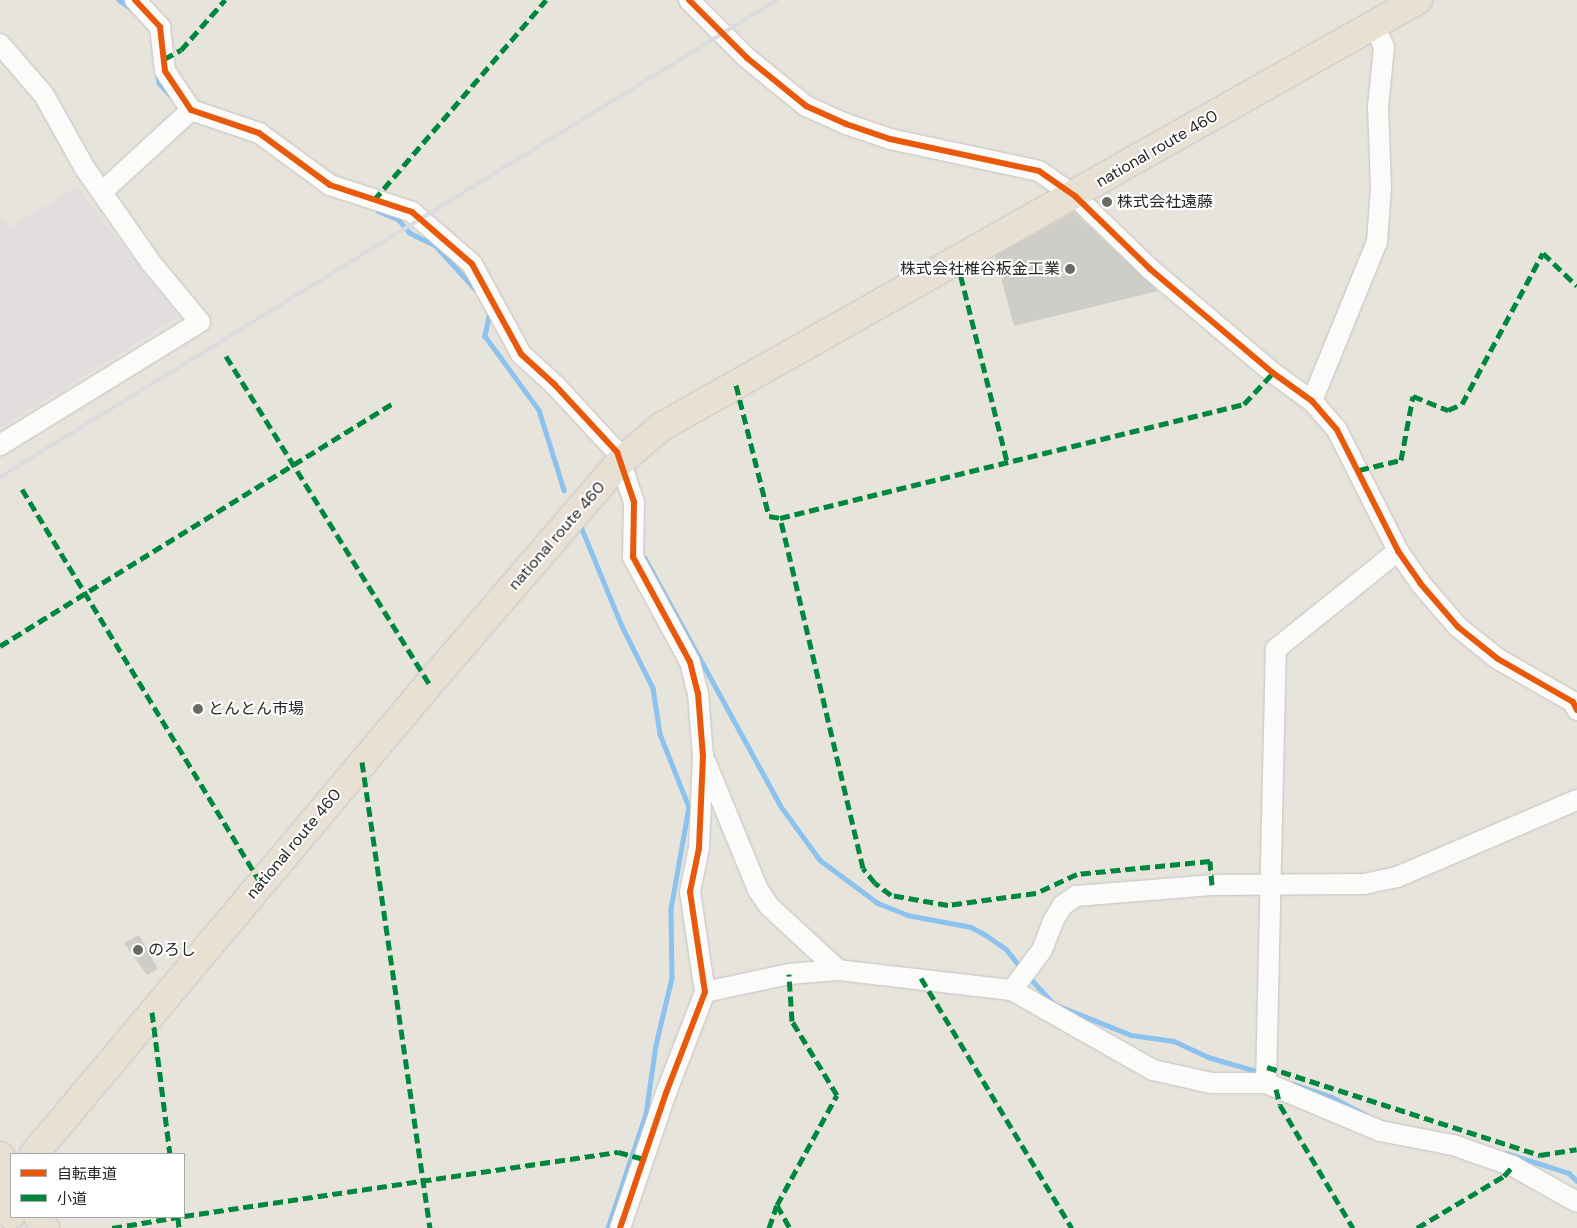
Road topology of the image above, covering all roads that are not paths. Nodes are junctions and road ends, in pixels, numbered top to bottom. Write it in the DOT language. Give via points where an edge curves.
graph roads {
  1 [pos="135,0"];
  2 [pos="689,0"];
  3 [pos="1418,0"];
  4 [pos="1374,24"];
  5 [pos="0,44"];
  6 [pos="191,110"];
  7 [pos="102,191"];
  8 [pos="1075,196"];
  9 [pos="1312,401"];
  10 [pos="0,444"];
  11 [pos="619,463"];
  12 [pos="1398,551"];
  13 [pos="1576,701"];
  14 [pos="703,756"];
  15 [pos="1577,800"];
  16 [pos="1272,885"];
  17 [pos="838,970"];
  18 [pos="1012,990"];
  19 [pos="705,992"];
  20 [pos="1266,1083"];
  21 [pos="35,1153"];
  22 [pos="0,1156"];
  23 [pos="10,1172"];
  24 [pos="10,1182"];
  25 [pos="0,1193"];
  26 [pos="0,1197"];
  27 [pos="1577,1202"];
  28 [pos="10,1213"];
  29 [pos="620,1228"];
  1 -- 6 [label="street" via="160,27 165,71"];
  2 -- 8 [label="street" via="747,58 806,106 890,139 1039,171"];
  3 -- 4 [label="highway, national route 460"];
  4 -- 8 [label="highway, national route 460"];
  4 -- 9 [label="street" via="1384,48 1378,107 1381,188 1377,242"];
  5 -- 7 [label="street" via="44,95 84,167"];
  6 -- 7 [label="street"];
  6 -- 11 [label="street" via="259,133 330,185 412,212 472,264 521,354 596,428 617,452"];
  7 -- 10 [label="street" via="152,264 200,322"];
  8 -- 9 [label="street" via="1150,269 1273,373"];
  8 -- 11 [label="highway, national route 460" via="661,427"];
  9 -- 12 [label="street" via="1337,430"];
  11 -- 14 [label="street" via="634,502 633,558 690,662 698,693"];
  11 -- 21 [label="highway, national route 460" via="422,691"];
  12 -- 13 [label="street" via="1420,584 1458,627 1498,659"];
  12 -- 16 [label="street" via="1276,650"];
  14 -- 17 [label="street" via="758,890 770,908"];
  14 -- 19 [label="street" via="699,848 690,892"];
  15 -- 16 [label="street" via="1397,877 1364,884"];
  16 -- 18 [label="street" via="1212,885 1076,896 1064,905 1053,921 1042,950"];
  16 -- 20 [label="street"];
  17 -- 18 [label="street"];
  17 -- 19 [label="street" via="789,974"];
  18 -- 20 [label="street" via="1153,1070 1211,1083"];
  19 -- 29 [label="street"];
  20 -- 27 [label="street" via="1380,1131 1453,1145 1513,1166"];
  22 -- 23 [label="highway"];
  24 -- 25 [label="highway"];
  26 -- 28 [label="highway"];
}
